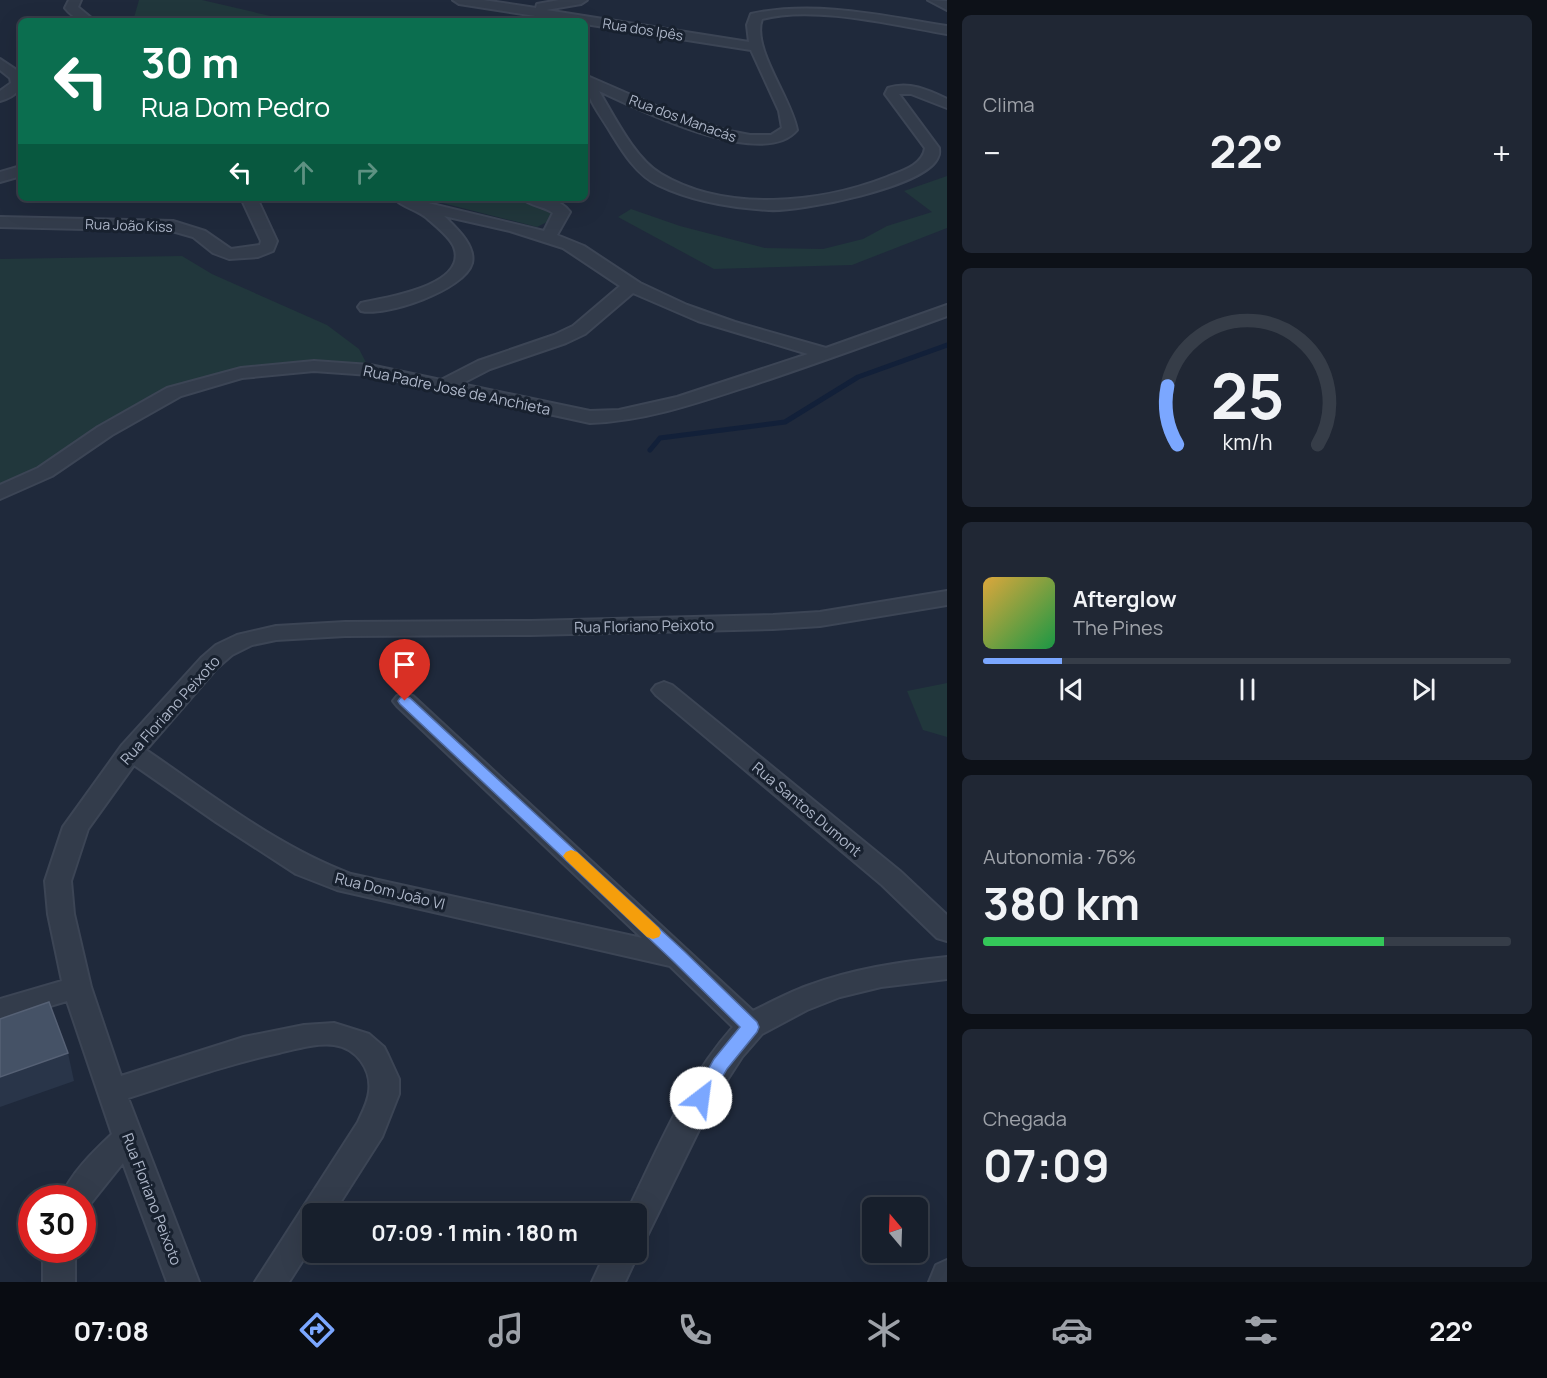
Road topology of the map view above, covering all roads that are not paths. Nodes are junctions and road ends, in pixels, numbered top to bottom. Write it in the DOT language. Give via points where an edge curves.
graph roads {
  1 [pos="75,0"];
  2 [pos="459,0"];
  3 [pos="581,0"];
  4 [pos="934,0"];
  5 [pos="947,6"];
  6 [pos="522,10"];
  7 [pos="85,18"];
  8 [pos="573,18"];
  9 [pos="588,20"];
  10 [pos="947,30"];
  11 [pos="756,47"];
  12 [pos="0,63"];
  13 [pos="588,80"];
  14 [pos="588,84"];
  15 [pos="0,97"];
  16 [pos="947,104"];
  17 [pos="650,108"];
  18 [pos="612,120"];
  19 [pos="18,172"];
  20 [pos="0,177"];
  21 [pos="250,201"];
  22 [pos="409,201"];
  23 [pos="540,201"];
  24 [pos="423,207"];
  25 [pos="0,222"];
  26 [pos="548,237"];
  27 [pos="631,286"];
  28 [pos="367,307"];
  29 [pos="947,310"];
  30 [pos="827,354"];
  31 [pos="446,385"];
  32 [pos="0,493"];
  33 [pos="947,598"];
  34 [pos="664,690"];
  35 [pos="405,701"];
  36 [pos="131,751"];
  37 [pos="947,931"];
  38 [pos="679,957"];
  39 [pos="947,968"];
  40 [pos="77,987"];
  41 [pos="0,1010"];
  42 [pos="750,1027"];
  43 [pos="111,1091"];
  44 [pos="129,1137"];
  45 [pos="86,1185"];
  46 [pos="322,1203"];
  47 [pos="647,1204"];
  48 [pos="302,1234"];
  49 [pos="59,1263"];
  50 [pos="617,1263"];
  51 [pos="947,1275"];
  52 [pos="59,1282"];
  53 [pos="183,1282"];
  54 [pos="271,1282"];
  55 [pos="608,1282"];
  56 [pos="945,1282"];
  1 -- 7 [label="street" via="71,8"];
  2 -- 6 [label="street, Rua dos Ipês"];
  3 -- 6 [label="street"];
  4 -- 5 [label="street"];
  6 -- 8 [label="street, Rua dos Ipês"];
  9 -- 11 [label="street, Rua dos Ipês"];
  10 -- 11 [label="street, Rua dos Manacás" via="779,10 753,21"];
  11 -- 17 [label="street, Rua dos Manacás" via="787,113 790,130 784,136 762,141 733,138"];
  12 -- 15 [label="street" via="16,76 18,83"];
  13 -- 17 [label="street, Rua dos Manacás"];
  14 -- 18 [label="street"];
  16 -- 18 [label="street" via="896,88 892,94 928,140 932,148 930,157 897,178 829,200 781,207 732,201 667,183 644,169"];
  17 -- 18 [label="street" via="628,110"];
  19 -- 20 [label="street"];
  21 -- 25 [label="street, Rua João Kiss" via="268,242 267,248 244,254 219,250 199,234 173,226"];
  22 -- 24 [label="street"];
  23 -- 26 [label="street" via="562,212"];
  24 -- 26 [label="street"];
  24 -- 28 [label="street" via="455,236 464,250 464,261 455,276 440,287 412,298"];
  26 -- 27 [label="street" via="572,246"];
  27 -- 30 [label="street" via="716,322"];
  27 -- 31 [label="street" via="579,330 484,365"];
  29 -- 30 [label="street, Rua Padre José de Anchieta"];
  30 -- 31 [label="street, Rua Padre José de Anchieta" via="682,402 619,416 590,417"];
  31 -- 32 [label="street, Rua Padre José de Anchieta" via="370,370 314,366 260,370 204,382 174,392 105,431 45,472"];
  33 -- 36 [label="street, Rua Floriano Peixoto" via="772,622 276,633 224,650"];
  34 -- 37 [label="street, Rua Santos Dumont" via="891,878"];
  35 -- 38 [label="street"];
  36 -- 38 [label="street, Rua Dom João Vl" via="305,867 346,883"];
  36 -- 40 [label="street, Rua Floriano Peixoto" via="76,827 58,881"];
  38 -- 42 [label="street"];
  39 -- 42 [label="street" via="851,981 801,998"];
  40 -- 41 [label="street"];
  40 -- 43 [label="street, Rua Floriano Peixoto"];
  42 -- 47 [label="street" via="703,1095"];
  43 -- 44 [label="street, Rua Floriano Peixoto"];
  43 -- 46 [label="street" via="244,1049 304,1036 334,1034 359,1042 374,1055 384,1079 384,1094 371,1128"];
  44 -- 45 [label="street"];
  44 -- 53 [label="street, Rua Floriano Peixoto"];
  48 -- 54 [label="street"];
  49 -- 52 [label="street"];
  50 -- 55 [label="street"];
  51 -- 56 [label="street"];
}
